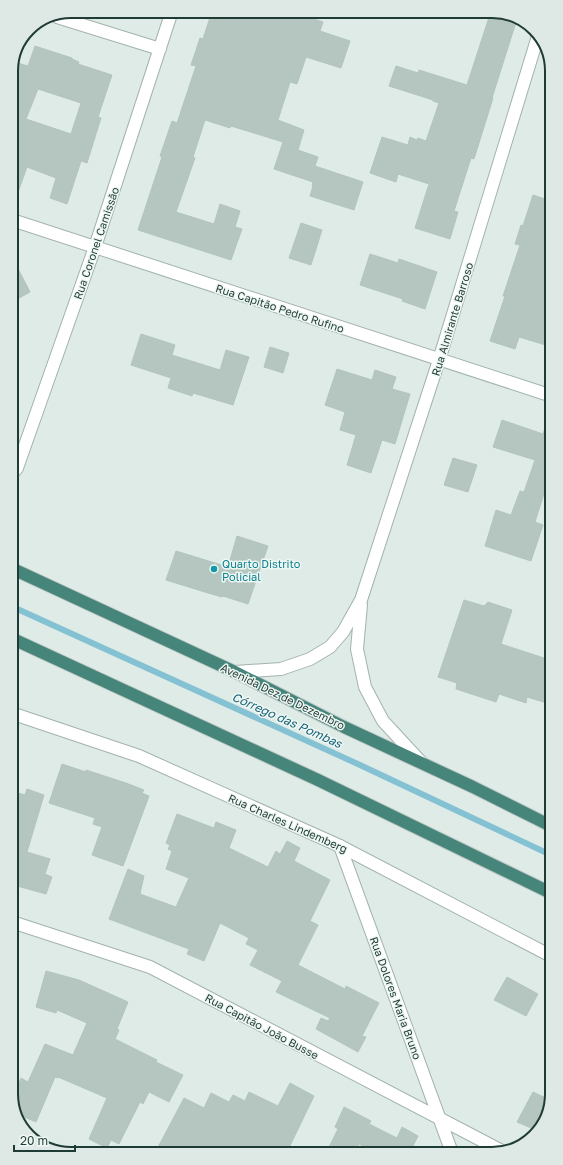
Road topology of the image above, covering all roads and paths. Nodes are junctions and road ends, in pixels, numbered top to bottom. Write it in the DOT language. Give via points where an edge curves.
graph roads {
  1 [pos="170,18"];
  2 [pos="63,19"];
  3 [pos="536,42"];
  4 [pos="160,49"];
  5 [pos="18,222"];
  6 [pos="95,247"];
  7 [pos="440,360"];
  8 [pos="545,395"];
  9 [pos="18,468"];
  10 [pos="18,571"];
  11 [pos="361,600"];
  12 [pos="18,641"];
  13 [pos="235,672"];
  14 [pos="18,715"];
  15 [pos="421,762"];
  16 [pos="545,823"];
  17 [pos="340,846"];
  18 [pos="545,890"];
  19 [pos="18,923"];
  20 [pos="545,953"];
  21 [pos="440,1118"];
  22 [pos="450,1147"];
  23 [pos="494,1147"];
  1 -- 4 [label="street, Rua Coronel Camissão"];
  2 -- 4 [label="street"];
  3 -- 7 [label="street, Rua Almirante Barroso"];
  4 -- 6 [label="street, Rua Coronel Camissão"];
  5 -- 6 [label="street, Rua Capitão Pedro Rufino"];
  6 -- 7 [label="street, Rua Capitão Pedro Rufino"];
  6 -- 9 [label="street, Rua Coronel Camissão"];
  7 -- 8 [label="street, Rua Capitão Pedro Rufino"];
  7 -- 11 [label="street, Rua Almirante Barroso"];
  10 -- 13 [label="highway, Avenida Dez de Dezembro"];
  11 -- 13 [label="street, Rua Almirante Barroso" via="343,632 330,647 310,660 282,669"];
  11 -- 15 [label="street, Rua Almirante Barroso" via="356,649 365,687 383,721"];
  12 -- 18 [label="highway" via="318,780"];
  13 -- 15 [label="highway, Avenida Dez de Dezembro"];
  14 -- 17 [label="street, Rua Charles Lindemberg" via="139,756"];
  15 -- 16 [label="highway, Avenida Dez de Dezembro"];
  17 -- 20 [label="street, Rua Charles Lindemberg"];
  17 -- 21 [label="street, Rua Dolores Maria Bruno"];
  19 -- 21 [label="street, Rua Capitão João Busse" via="150,967"];
  21 -- 22 [label="street, Rua Dolores Maria Bruno"];
  21 -- 23 [label="street, Rua Capitão João Busse"];
}
